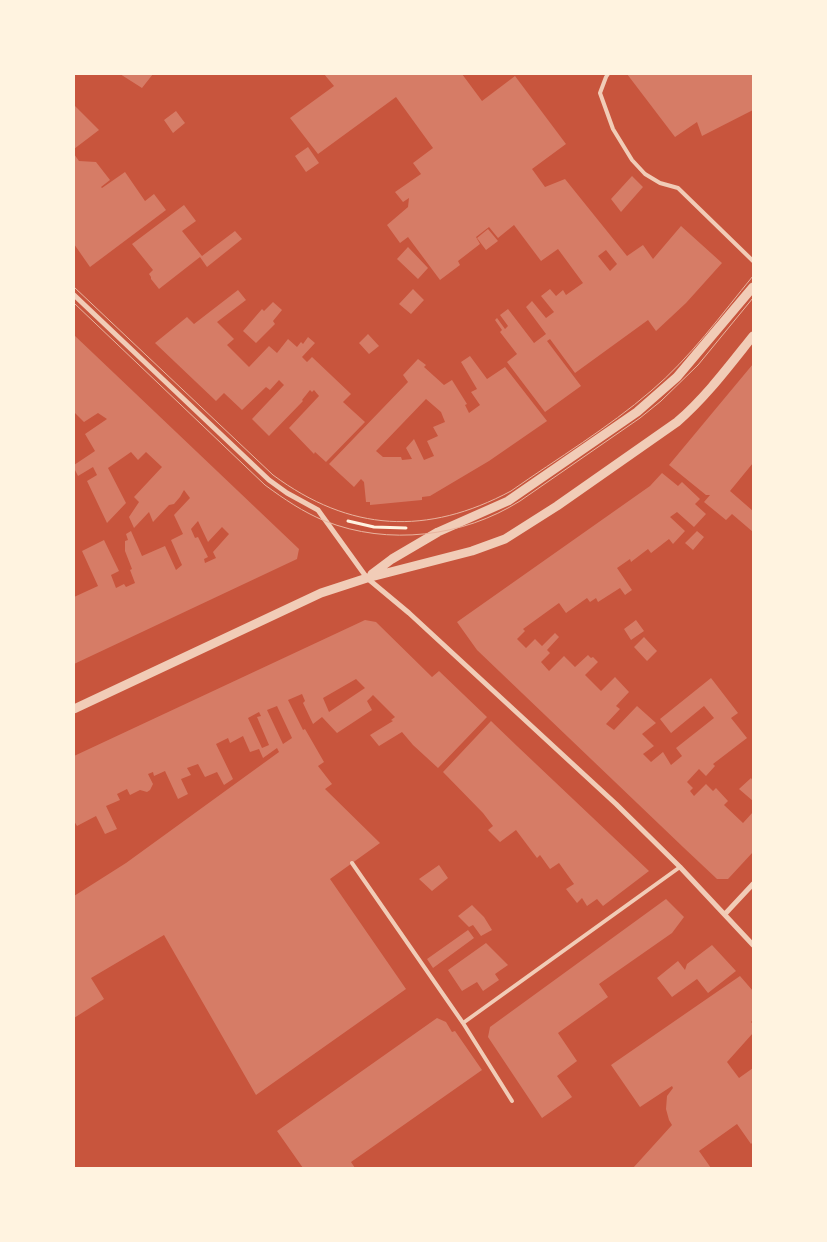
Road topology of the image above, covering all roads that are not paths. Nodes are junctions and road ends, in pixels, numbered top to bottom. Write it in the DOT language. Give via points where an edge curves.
graph roads {
  1 [pos="608,74"];
  2 [pos="753,260"];
  3 [pos="753,287"];
  4 [pos="74,295"];
  5 [pos="753,336"];
  6 [pos="368,578"];
  7 [pos="74,708"];
  8 [pos="352,864"];
  9 [pos="680,866"];
  10 [pos="753,884"];
  11 [pos="725,914"];
  12 [pos="753,945"];
  13 [pos="464,1024"];
  14 [pos="512,1101"];
  1 -- 2 [label="lane" via="600,92 612,130 632,160 645,174 678,188"];
  3 -- 6 [label="street" via="677,377 637,412 515,496 430,537 392,559"];
  4 -- 6 [label="street" via="269,480 318,510"];
  5 -- 6 [label="street" via="712,388 677,422 505,539 472,551"];
  6 -- 7 [label="street" via="321,593"];
  6 -- 9 [label="street"];
  8 -- 13 [label="lane"];
  9 -- 11 [label="street"];
  9 -- 13 [label="lane"];
  10 -- 11 [label="street"];
  11 -- 12 [label="street"];
  13 -- 14 [label="lane"];
}
